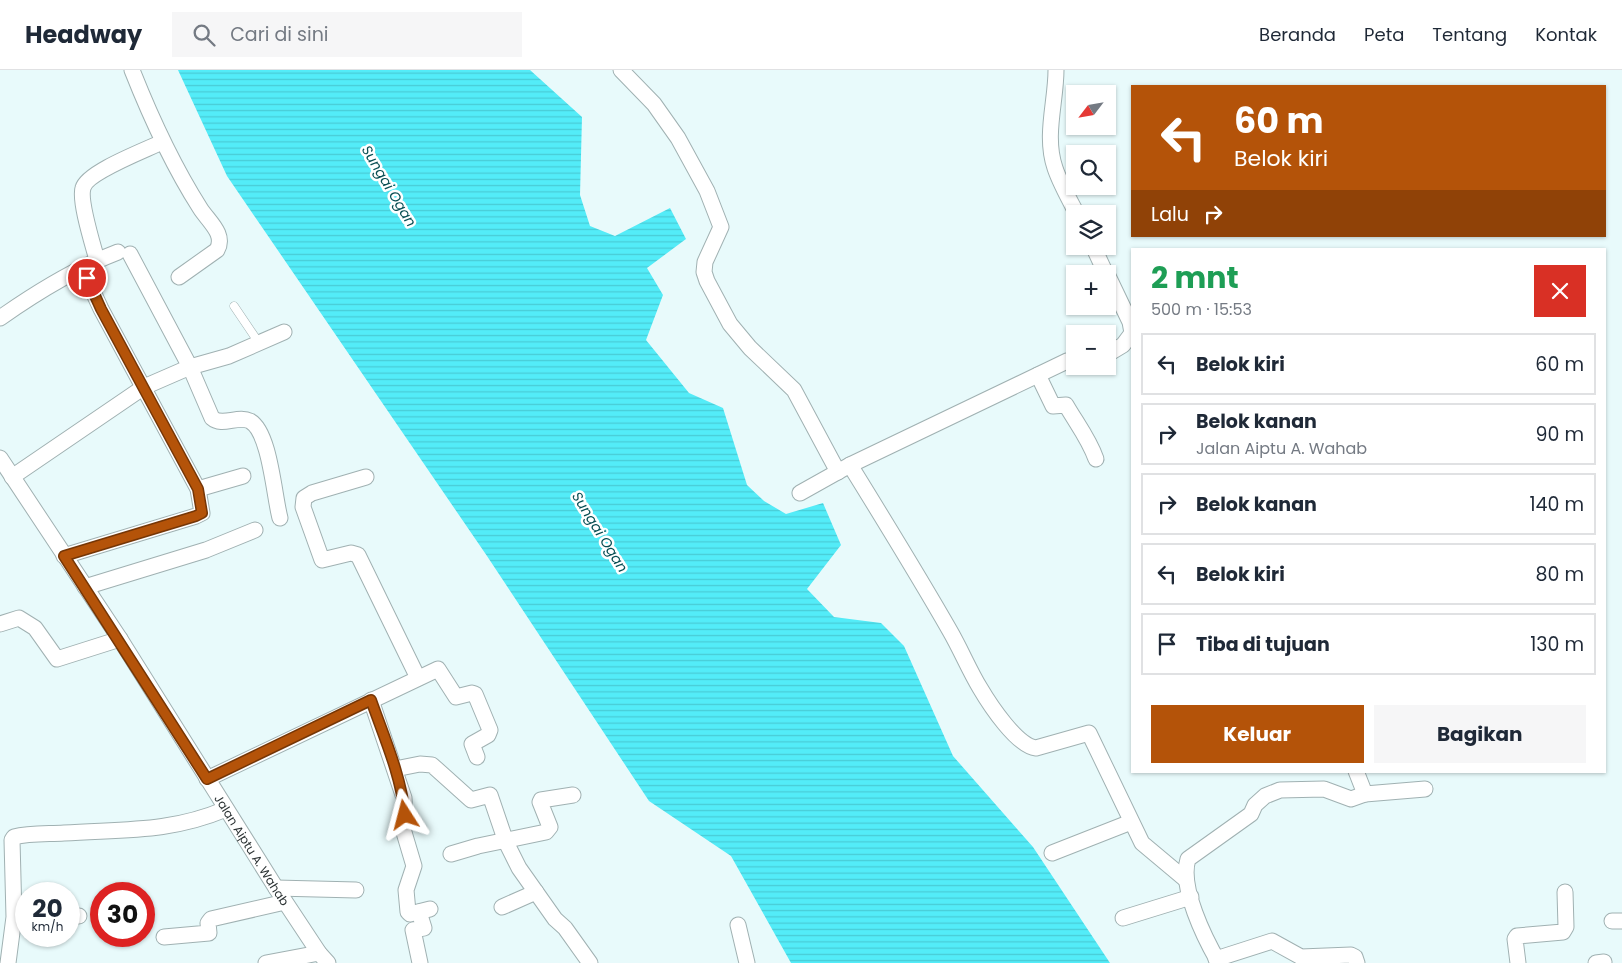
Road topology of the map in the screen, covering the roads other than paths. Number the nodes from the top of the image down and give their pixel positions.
1 (132, 70) edge
2 (621, 70) edge
3 (1056, 70) edge
4 (162, 142) junction
5 (1073, 205) edge
6 (97, 260) junction
7 (82, 268) junction
8 (179, 277) dead end
9 (1116, 293) edge
10 (234, 306) dead end
11 (0, 318) edge
12 (1131, 328) edge
13 (284, 332) dead end
14 (1131, 334) edge
15 (259, 343) junction
16 (1116, 349) edge
17 (1066, 364) edge
18 (190, 367) junction
19 (1038, 375) junction
20 (144, 387) junction
21 (0, 458) edge
22 (1096, 459) dead end
23 (844, 468) junction
24 (242, 476) dead end
25 (12, 477) junction
26 (366, 477) dead end
27 (198, 489) junction
28 (800, 494) dead end
29 (280, 518) dead end
30 (255, 530) dead end
31 (64, 556) junction
32 (85, 587) junction
33 (0, 624) edge
34 (120, 640) junction
35 (418, 678) junction
36 (371, 700) junction
37 (476, 757) dead end
38 (395, 769) junction
39 (1357, 773) edge
40 (207, 779) junction
41 (1425, 788) dead end
42 (1365, 794) junction
43 (573, 795) dead end
44 (226, 809) junction
45 (1132, 822) junction
46 (506, 842) junction
47 (1052, 853) dead end
48 (452, 854) dead end
49 (1186, 879) junction
50 (16, 882) edge
51 (276, 888) junction
52 (356, 890) dead end
53 (536, 892) junction
54 (1565, 892) dead end
55 (1191, 897) junction
56 (285, 902) junction
57 (502, 907) dead end
58 (1123, 918) dead end
59 (738, 925) dead end
60 (15, 936) edge
61 (164, 937) dead end
62 (323, 958) edge
63 (1218, 961) edge
64 (1604, 962) edge
65 (8, 963) edge
66 (266, 963) edge
67 (420, 963) edge
68 (590, 963) edge
69 (747, 963) edge
70 (1357, 963) edge
71 (1518, 963) edge
72 (1596, 963) edge

1 - 4 street
2 - 23 street
3 - 5 street
4 - 6 street
4 - 8 street
6 - 7 street
6 - 18 street
7 - 11 street
7 - 20 street
9 - 12 street
10 - 15 lane
13 - 15 street
14 - 16 street
15 - 18 street
17 - 19 street
18 - 20 street
18 - 29 street
19 - 22 street
19 - 23 street
20 - 25 street
20 - 27 street
21 - 25 street, Jalan Aiptu A. Wahab
23 - 28 street
23 - 45 street
24 - 27 street
25 - 31 street, Jalan Aiptu A. Wahab
26 - 35 street
27 - 31 street
30 - 32 street
31 - 32 street, Jalan Aiptu A. Wahab
32 - 34 street, Jalan Aiptu A. Wahab
33 - 34 street
34 - 40 street, Jalan Aiptu A. Wahab
35 - 36 street
35 - 37 street
36 - 38 street
36 - 40 street
38 - 46 street
38 - 67 street
39 - 42 street
40 - 44 street, Jalan Aiptu A. Wahab
41 - 42 street
42 - 49 street
43 - 46 street
44 - 50 street
44 - 51 street, Jalan Aiptu A. Wahab
45 - 47 street
45 - 49 street
46 - 48 street
46 - 53 street
49 - 55 street
51 - 52 street
51 - 56 street, Jalan Aiptu A. Wahab
53 - 57 street
53 - 68 street
54 - 71 street
55 - 58 street
55 - 63 street
56 - 61 street
56 - 62 street, Jalan Aiptu A. Wahab
59 - 69 street
60 - 65 street
62 - 66 street
63 - 70 street
64 - 72 street

